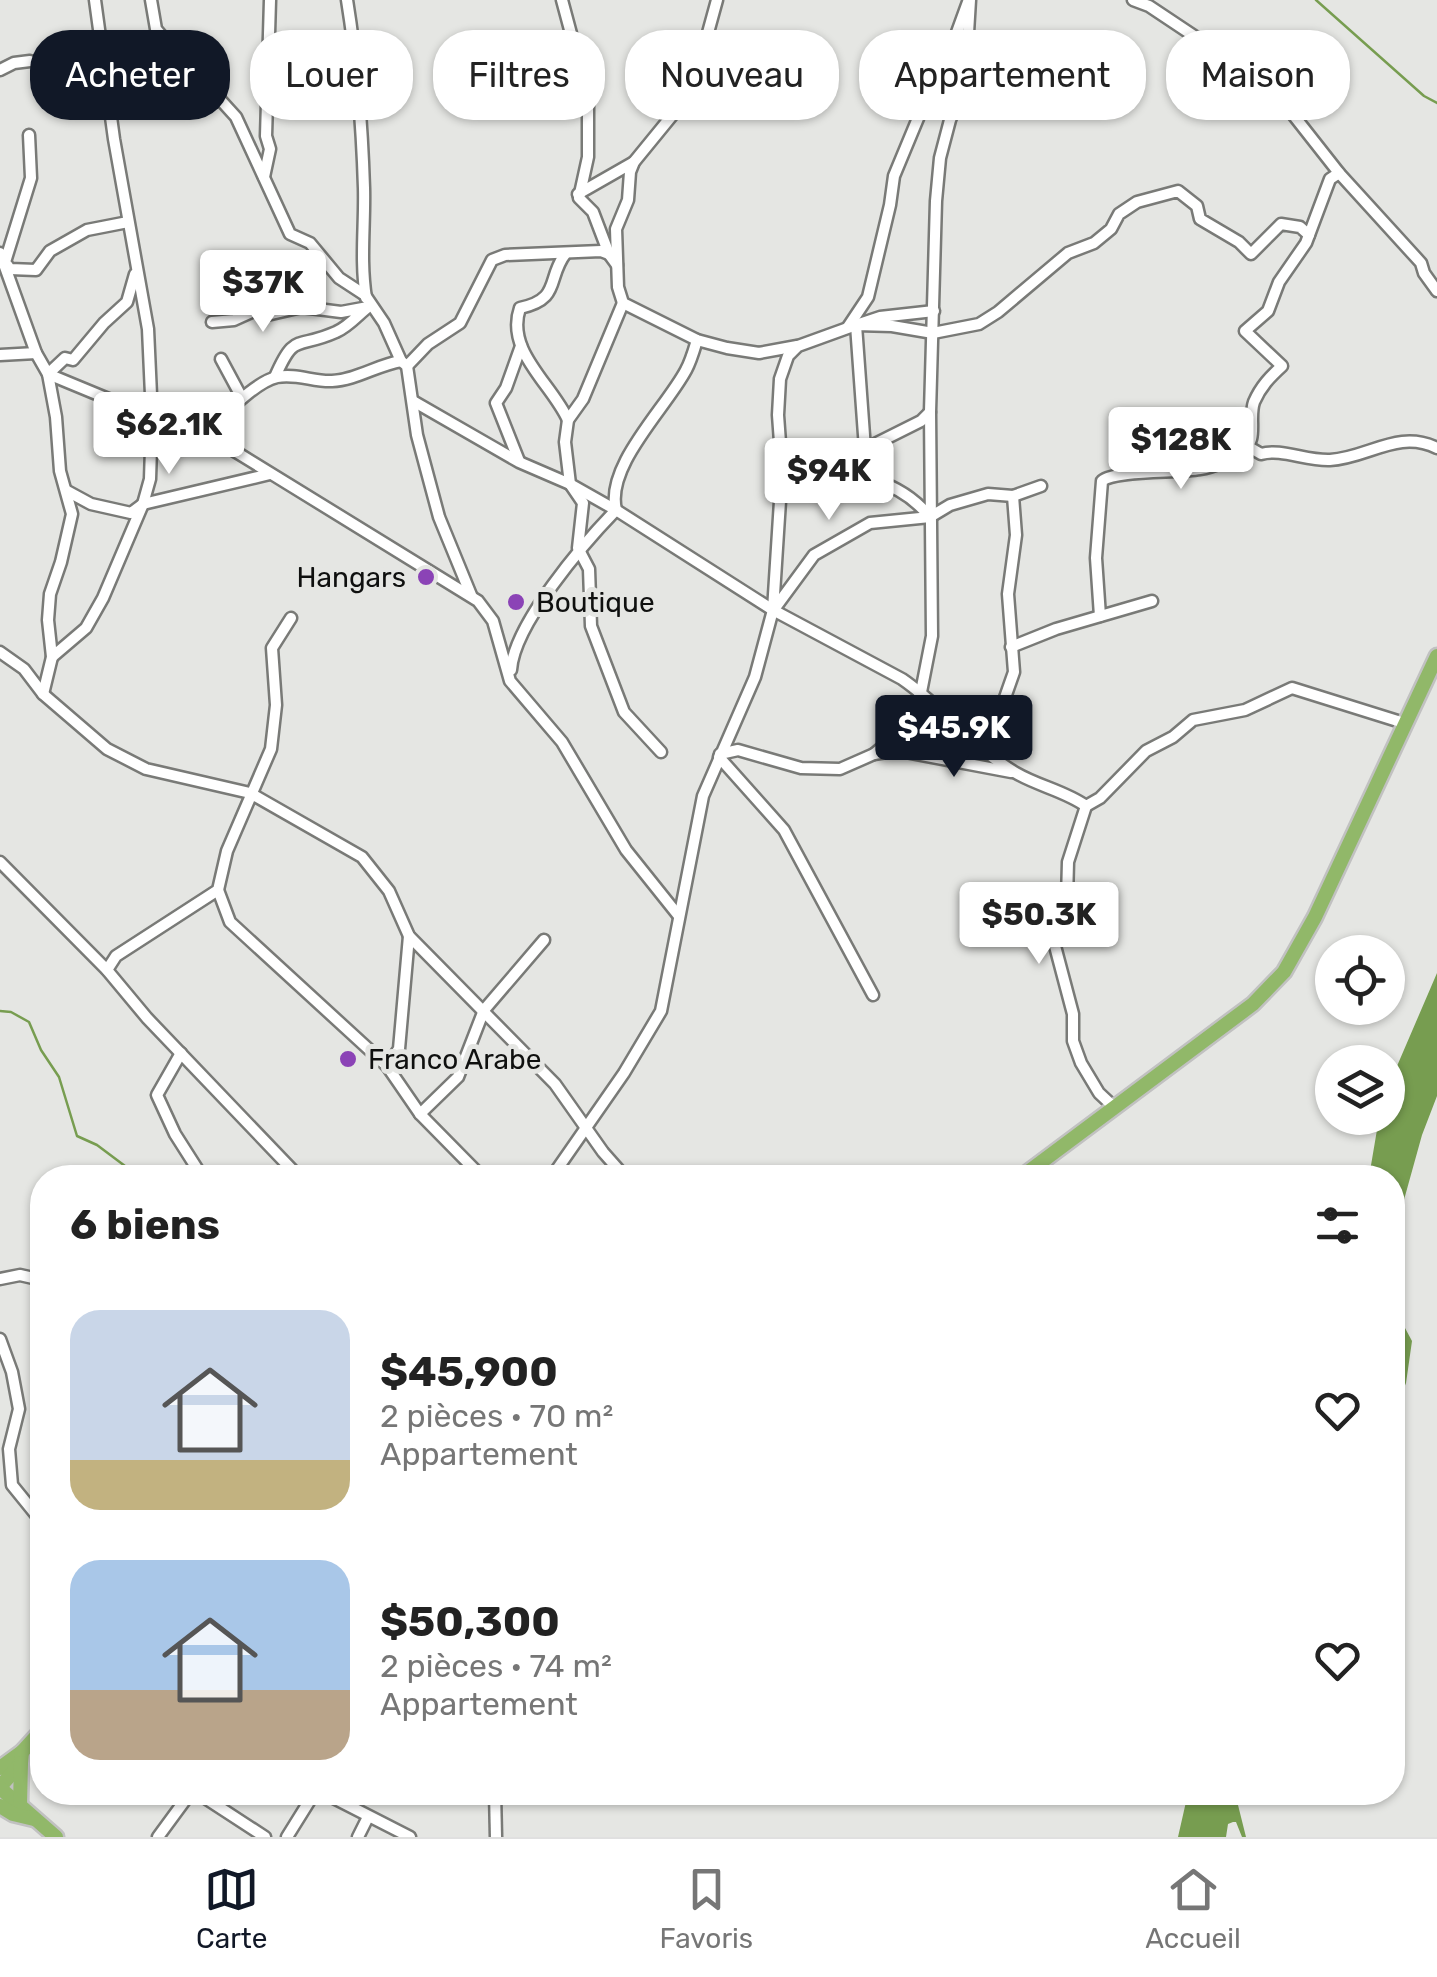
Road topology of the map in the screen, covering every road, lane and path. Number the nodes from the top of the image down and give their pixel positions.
1 (96, 0) edge
2 (151, 0) edge
3 (270, 0) edge
4 (347, 0) edge
5 (562, 0) edge
6 (717, 0) edge
7 (970, 0) edge
8 (1134, 0) edge
9 (30, 62) dead end
10 (0, 70) edge
11 (29, 135) dead end
12 (634, 162) junction
13 (1339, 174) junction
14 (264, 176) junction
15 (578, 194) junction
16 (128, 222) junction
17 (1308, 235) junction
18 (566, 253) junction
19 (609, 254) junction
20 (2, 257) edge
21 (134, 260) junction
22 (617, 265) junction
23 (1437, 291) edge
24 (367, 301) junction
25 (622, 304) junction
26 (934, 312) junction
27 (212, 322) dead end
28 (856, 326) junction
29 (844, 332) junction
30 (933, 333) junction
31 (697, 340) junction
32 (521, 346) junction
33 (798, 346) junction
34 (36, 353) junction
35 (0, 354) edge
36 (221, 360) dead end
37 (404, 364) junction
38 (48, 374) junction
39 (274, 377) junction
40 (242, 398) junction
41 (413, 401) junction
42 (930, 412) junction
43 (152, 418) junction
44 (568, 420) junction
45 (202, 435) junction
46 (1248, 447) junction
47 (1437, 448) edge
48 (865, 450) junction
49 (519, 462) junction
50 (782, 470) junction
51 (270, 474) junction
52 (850, 478) junction
53 (570, 484) junction
54 (1041, 486) dead end
55 (67, 491) junction
56 (1013, 496) junction
57 (143, 504) junction
58 (616, 510) junction
59 (930, 518) junction
60 (578, 548) junction
61 (472, 596) junction
62 (1152, 601) dead end
63 (774, 610) junction
64 (1100, 616) junction
65 (290, 618) dead end
66 (1010, 647) junction
67 (0, 652) edge
68 (1437, 656) edge
69 (52, 657) junction
70 (510, 681) junction
71 (921, 692) junction
72 (43, 694) junction
73 (950, 720) junction
74 (1404, 723) junction
75 (899, 750) junction
76 (661, 752) dead end
77 (874, 754) junction
78 (720, 756) junction
79 (1016, 774) junction
80 (250, 793) junction
81 (1086, 806) junction
82 (0, 862) edge
83 (218, 890) junction
84 (678, 914) junction
85 (409, 936) junction
86 (544, 940) dead end
87 (107, 970) junction
88 (872, 995) dead end
89 (484, 1010) junction
90 (180, 1053) junction
91 (388, 1066) junction
92 (1115, 1108) junction
93 (420, 1114) junction
94 (586, 1127) junction
95 (195, 1165) edge
96 (288, 1165) edge
97 (470, 1165) edge
98 (560, 1165) edge
99 (614, 1165) edge
100 (1038, 1165) edge
101 (30, 1277) edge
102 (0, 1279) edge
103 (0, 1339) edge
104 (30, 1507) edge
105 (30, 1746) edge
106 (21, 1758) junction
107 (0, 1768) edge
108 (0, 1788) edge
109 (181, 1805) edge
110 (208, 1805) edge
111 (313, 1805) edge
112 (345, 1805) edge
113 (495, 1805) edge
114 (8, 1809) edge
115 (368, 1817) junction
116 (56, 1837) edge
117 (158, 1837) edge
118 (265, 1837) edge
119 (288, 1837) edge
120 (358, 1837) edge
121 (410, 1837) edge
122 (496, 1837) edge

1 - 16 street
2 - 14 street
3 - 14 street
4 - 24 street
5 - 15 street
6 - 12 street
7 - 26 street
7 - 29 street
8 - 13 street
9 - 10 street
11 - 20 street
12 - 15 street
12 - 22 street
13 - 17 street
13 - 23 street
14 - 24 street
15 - 19 street
16 - 20 street
16 - 21 street
17 - 30 street
17 - 46 street
18 - 19 street
18 - 32 street
18 - 37 street
19 - 22 street
20 - 34 street
21 - 38 street
21 - 43 street
22 - 25 street
24 - 27 street
24 - 37 street
24 - 39 street
25 - 31 street
25 - 44 street
26 - 28 street
26 - 30 street
28 - 29 street
28 - 30 street
28 - 48 street
29 - 33 street
30 - 42 street
31 - 33 street
31 - 58 street
32 - 44 street
32 - 49 street
33 - 50 street
34 - 35 street
34 - 38 street
36 - 40 street
37 - 39 street
37 - 41 street
38 - 43 street
38 - 55 street
39 - 40 street
40 - 45 street
41 - 49 street
41 - 61 street
42 - 48 street
42 - 59 street
43 - 45 street
43 - 57 street
44 - 53 street
45 - 51 street
46 - 47 street
46 - 64 street
48 - 52 street
49 - 53 street
50 - 52 street
50 - 63 street
51 - 57 street
51 - 61 street
52 - 59 street
53 - 58 street
53 - 60 street
54 - 56 street
55 - 57 street
55 - 69 street
56 - 59 street
56 - 66 street
57 - 69 street
58 - 60 street
58 - 63 street
59 - 63 street
59 - 71 street
60 - 70 street
60 - 76 street
61 - 70 street
62 - 64 street
63 - 71 street
63 - 78 street
64 - 66 street
65 - 80 street
66 - 73 street
67 - 72 street
68 - 74 highway
69 - 72 street
70 - 84 street
71 - 73 street
71 - 77 street
72 - 80 street
73 - 75 street
73 - 79 street
74 - 81 street
74 - 92 highway
75 - 77 street
75 - 79 street
77 - 78 street
78 - 84 street
78 - 88 street
79 - 81 street
80 - 83 street
80 - 85 street
81 - 92 street
82 - 87 street
83 - 87 street
83 - 91 street
84 - 94 street
85 - 89 street
85 - 91 street
86 - 89 street
87 - 90 street
89 - 93 street
89 - 94 street
90 - 95 street
90 - 96 street
91 - 93 street
92 - 100 highway
93 - 97 street
94 - 98 street
94 - 99 street
101 - 102 street
103 - 104 street
105 - 106 highway
106 - 107 highway
106 - 108 highway
106 - 114 highway
108 - 114 highway
109 - 117 street
110 - 118 street
111 - 119 street
112 - 115 street
113 - 122 street
114 - 116 highway
115 - 120 street
115 - 121 street

